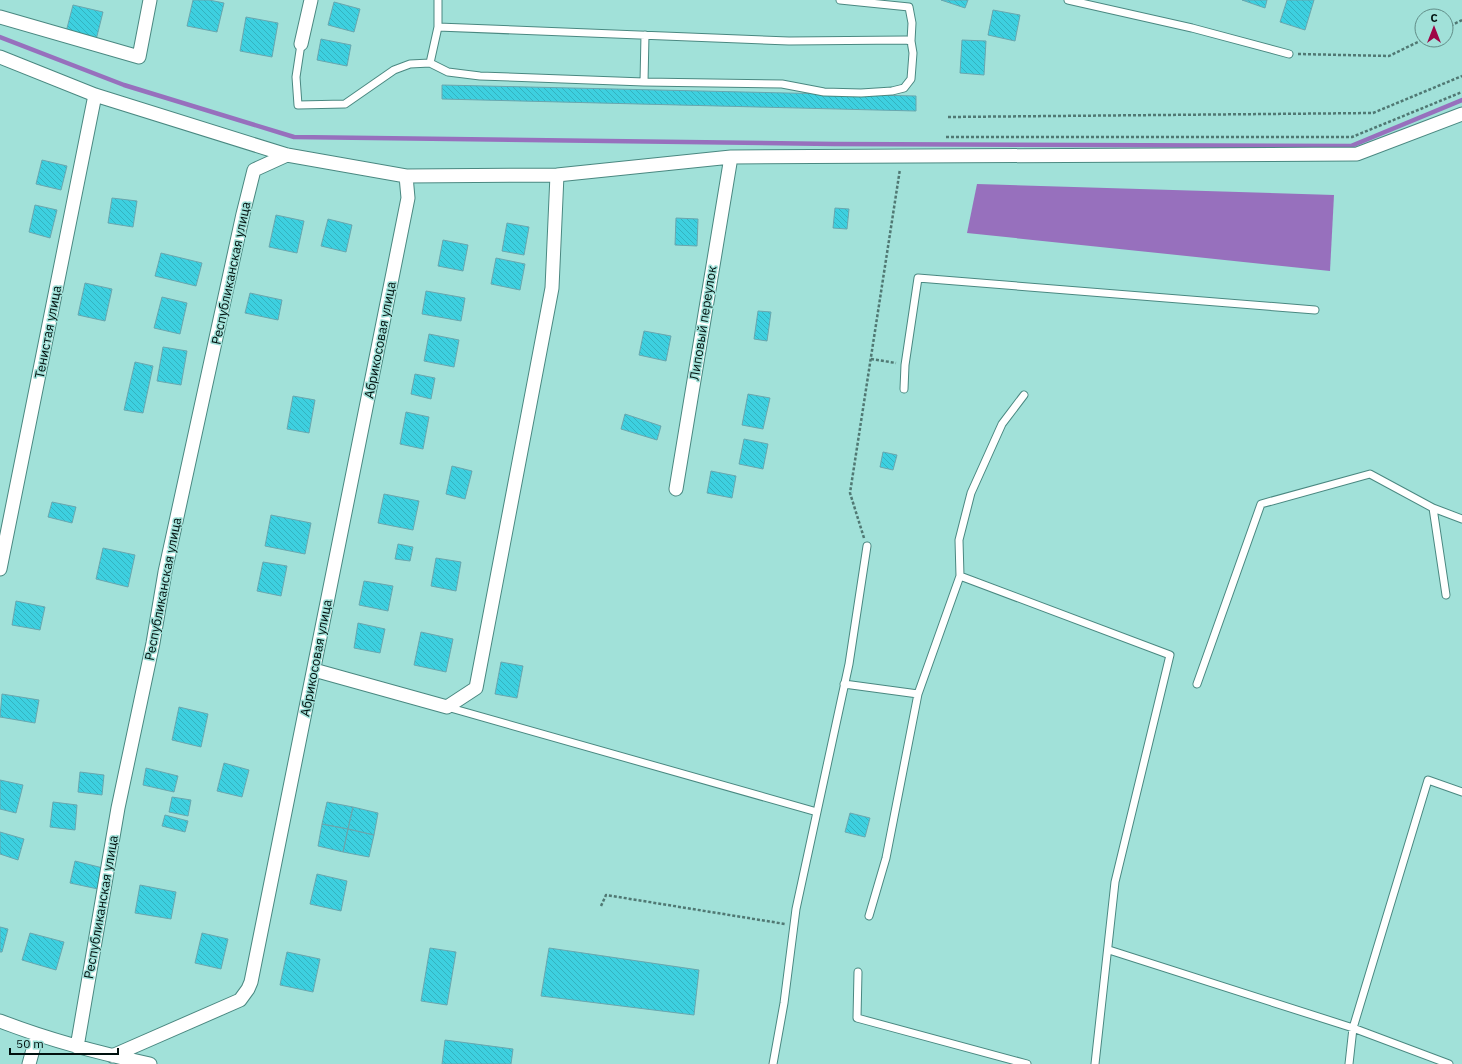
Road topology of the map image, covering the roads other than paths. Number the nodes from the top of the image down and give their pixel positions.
1 (150, 0) edge
2 (311, 0) edge
3 (438, 0) edge
4 (840, 0) edge
5 (1068, 0) edge
6 (0, 16) edge
7 (438, 27) junction
8 (645, 35) junction
9 (911, 41) junction
10 (301, 44) joint
11 (1289, 54) road end
12 (0, 57) edge
13 (430, 63) junction
14 (644, 82) junction
15 (95, 95) junction
16 (1462, 114) edge
17 (287, 155) junction
18 (731, 158) junction
19 (557, 175) junction
20 (406, 176) junction
21 (1315, 310) dead end
22 (904, 389) dead end
23 (1024, 395) dead end
24 (676, 489) dead end
25 (1433, 508) junction
26 (1462, 519) edge
27 (867, 546) road end
28 (0, 569) edge
29 (960, 576) junction
30 (1446, 595) dead end
31 (314, 670) junction
32 (844, 684) junction
33 (1197, 684) dead end
34 (918, 694) junction
35 (446, 706) junction
36 (1462, 792) edge
37 (817, 812) junction
38 (869, 916) dead end
39 (1109, 950) junction
40 (858, 972) dead end
41 (0, 1021) edge
42 (1353, 1028) junction
43 (37, 1035) junction
44 (77, 1047) junction
45 (112, 1056) junction
46 (29, 1064) edge
47 (150, 1064) edge
48 (773, 1064) edge
49 (1027, 1064) edge
50 (1095, 1064) edge
51 (1350, 1064) edge
52 (1450, 1064) edge

1 - 6 street
2 - 10 street
3 - 7 lane
4 - 9 lane
5 - 11 lane
7 - 8 lane
7 - 13 lane
8 - 9 lane
8 - 14 lane
9 - 14 lane
10 - 13 lane
12 - 15 street
13 - 14 lane
15 - 17 street
15 - 28 street, Тенистая улица
16 - 18 street
17 - 20 street
17 - 44 street, Республиканская улица
18 - 19 street
18 - 24 street, Липовый переулок
19 - 20 street
19 - 35 street
20 - 31 street, Абрикосовая улица
21 - 22 lane
23 - 29 lane
25 - 26 lane
25 - 30 lane
25 - 33 lane
27 - 32 lane
29 - 34 lane
29 - 39 lane
31 - 35 street
31 - 45 street, Абрикосовая улица
32 - 34 lane
32 - 37 lane
34 - 38 lane
35 - 37 lane
36 - 42 lane
37 - 48 lane
39 - 42 lane
39 - 50 lane
40 - 49 lane
41 - 43 street
42 - 51 lane
42 - 52 lane
43 - 44 street
43 - 46 street
44 - 45 street
45 - 47 street

